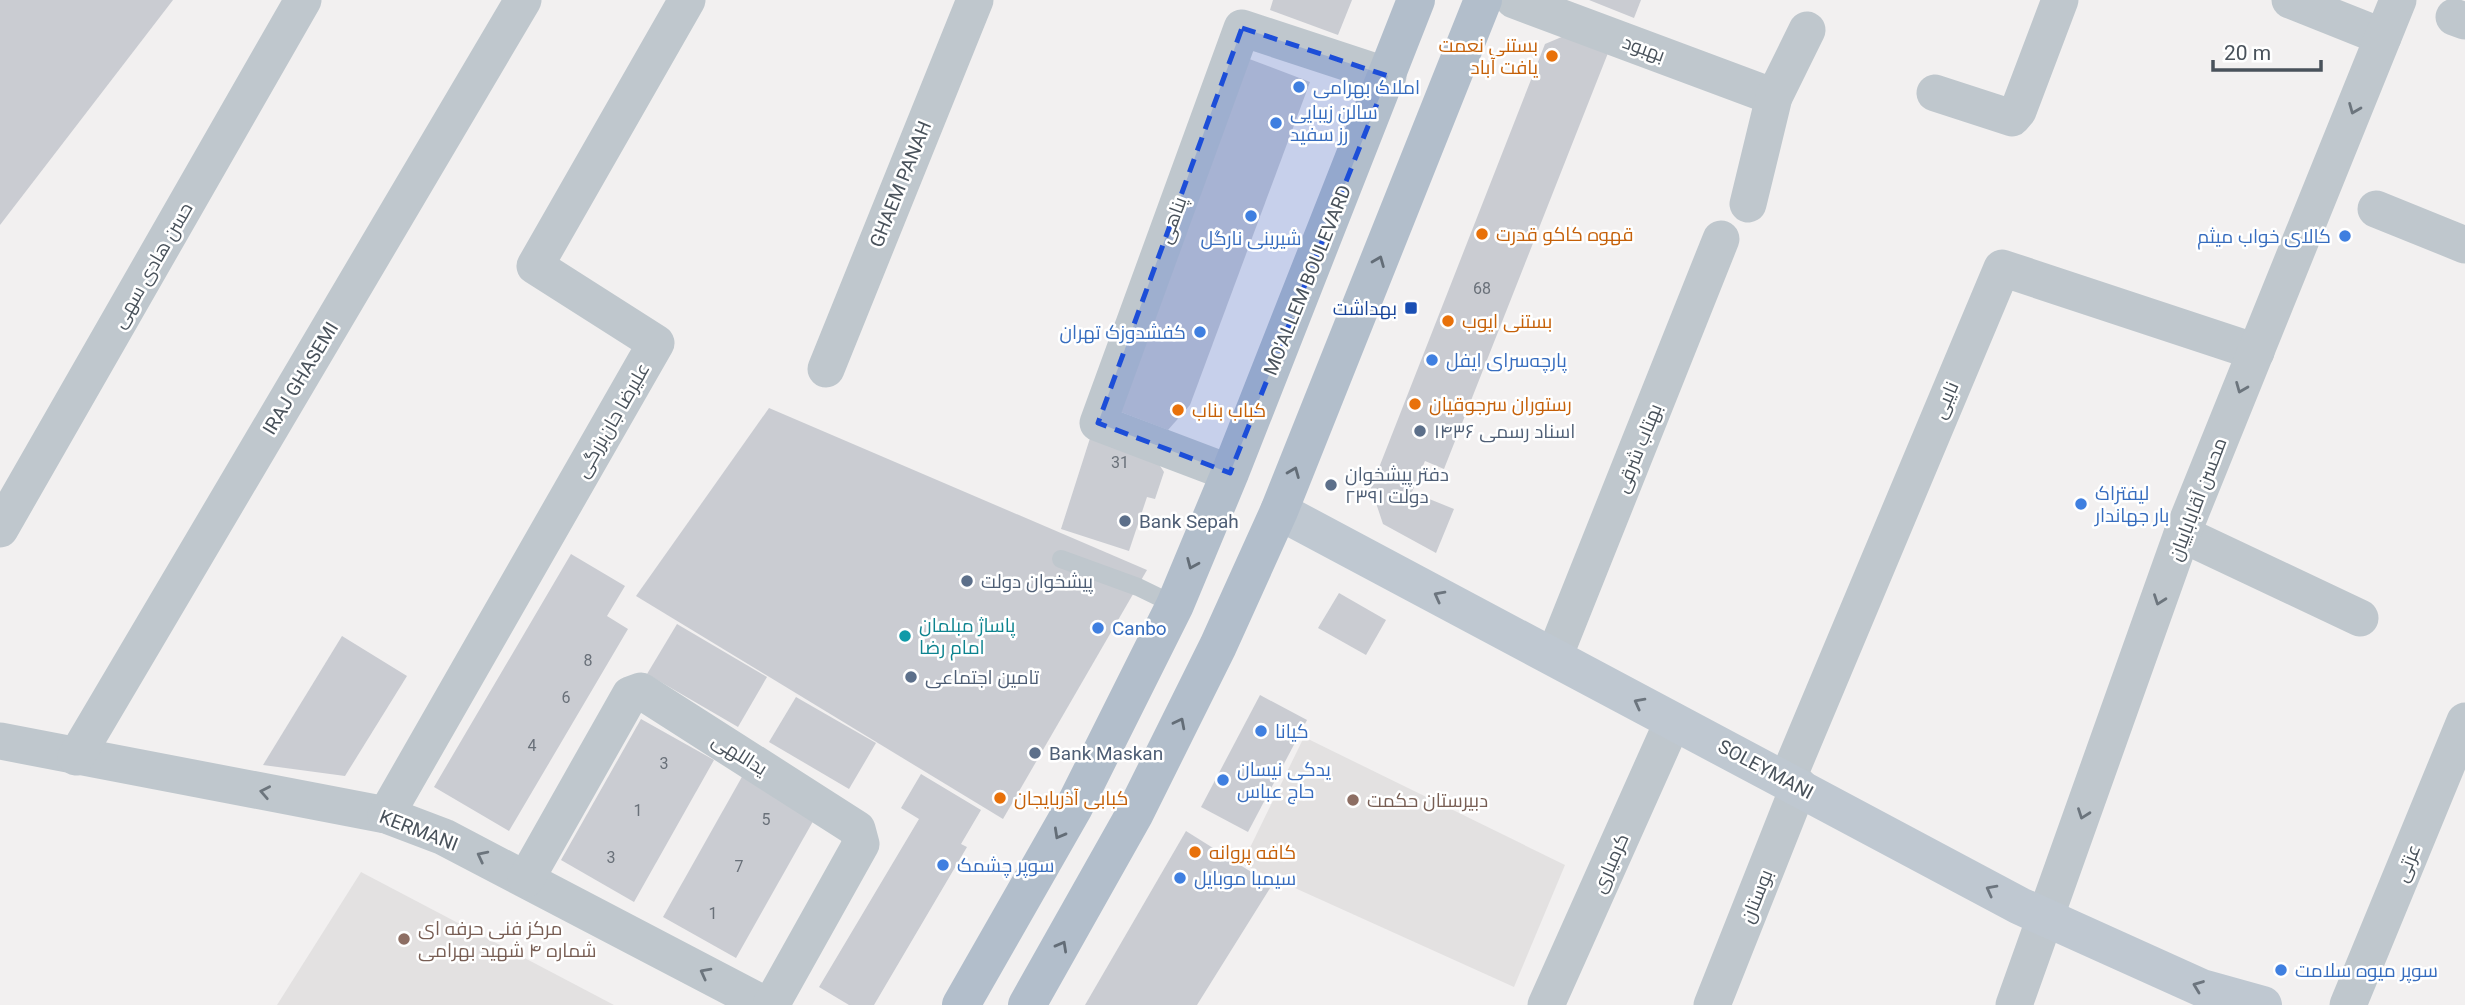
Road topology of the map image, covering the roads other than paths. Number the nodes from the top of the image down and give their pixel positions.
1 (303, 0) edge
2 (523, 0) edge
3 (687, 0) edge
4 (975, 0) edge
5 (1416, 0) edge
6 (1483, 0) edge
7 (1514, 0) edge
8 (2060, 0) edge
9 (2290, 0) edge
10 (2398, 0) edge
11 (1807, 30) dead end
12 (2382, 37) junction
13 (1388, 76) junction
14 (1935, 93) dead end
15 (1774, 97) junction
16 (1748, 204) dead end
17 (2376, 209) dead end
18 (1721, 239) dead end
19 (2465, 245) edge
20 (2256, 352) junction
21 (826, 369) dead end
22 (1230, 473) junction
23 (1279, 510) junction
24 (0, 529) edge
25 (2182, 534) junction
26 (1061, 559) dead end
27 (1175, 605) junction
28 (2360, 618) dead end
29 (1554, 657) junction
30 (1673, 721) junction
31 (2465, 721) edge
32 (0, 741) edge
33 (76, 757) junction
34 (1793, 783) junction
35 (386, 815) junction
36 (526, 879) junction
37 (2046, 918) junction
38 (765, 1005) edge
39 (771, 1005) edge
40 (961, 1005) edge
41 (1027, 1005) edge
42 (1546, 1005) edge
43 (1712, 1005) edge
44 (2014, 1005) edge
45 (2263, 1005) edge
46 (2348, 1005) edge

1 - 24 street, حسن هادی سهی
2 - 33 street, IRAJ GHASEMI
3 - 35 street, علیرضا جان‌بزرگی
4 - 21 street, GHAEM PANAH
5 - 13 main road, MO'ALLEM BOULEVARD
23 -> 6 main road
7 - 15 street, بهبود
8 - 14 street
9 - 12 street
10 - 12 street, محسن آقاباباییان
11 - 15 street
12 -> 20 street, محسن آقاباباییان
13 - 22 main road, MO'ALLEM BOULEVARD
13 - 22 street, پناهی
15 - 16 street
17 - 19 street
18 - 29 street, بهتاب شرقی
20 -> 25 street, محسن آقاباباییان
20 - 34 street, نایبی
22 -> 27 main road, MO'ALLEM BOULEVARD
29 -> 23 main road, SOLEYMANI
41 -> 23 main road
25 - 28 street
25 -> 37 street, محسن آقاباباییان
26 - 27 lane
27 -> 40 main road, MO'ALLEM BOULEVARD
30 -> 29 main road, SOLEYMANI
30 - 34 main road, SOLEYMANI
30 - 42 street, کرمیاری
31 - 46 street, عزتی
32 - 33 street, KERMANI
35 -> 33 street, KERMANI
37 -> 34 main road, SOLEYMANI
34 - 43 street, بوستان
36 -> 35 street, KERMANI
38 -> 36 street, KERMANI
36 - 39 street, یداللهی
37 - 44 street, محسن آقاباباییان
45 -> 37 main road, SOLEYMANI

